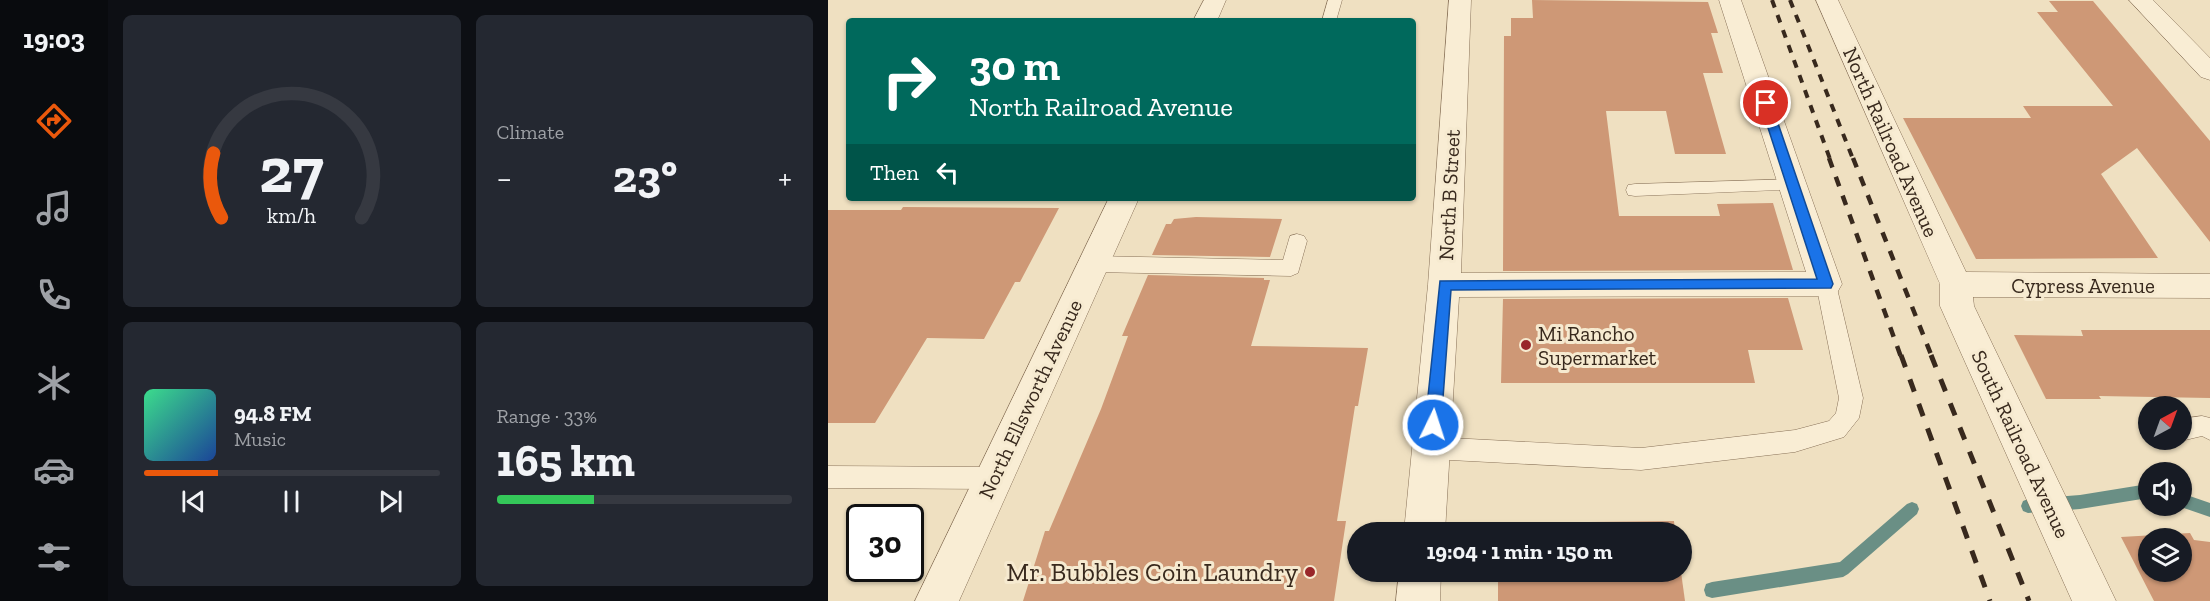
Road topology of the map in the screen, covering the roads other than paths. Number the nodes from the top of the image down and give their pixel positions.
1 (1215, 0) edge
2 (1335, 0) edge
3 (1460, 0) edge
4 (1730, 0) edge
5 (1827, 0) edge
6 (2140, 0) edge
7 (1206, 18) edge
8 (1330, 18) edge
9 (2210, 72) edge
10 (1794, 185) junction
11 (1635, 190) dead end
12 (1123, 201) edge
13 (1297, 242) dead end
14 (1093, 264) junction
15 (1826, 284) junction
16 (1444, 285) junction
17 (1956, 285) junction
18 (2210, 286) edge
19 (2192, 428) edge
20 (2210, 429) edge
21 (1431, 448) junction
22 (828, 477) edge
23 (994, 478) junction
24 (1425, 522) edge
25 (1419, 582) edge
26 (937, 601) edge
27 (1418, 601) edge
28 (2094, 601) edge

1 - 7 street
2 - 8 lane
3 - 16 street, North B Street
4 - 10 street
5 - 17 street, North Railroad Avenue
6 - 9 street
10 - 11 lane
10 - 15 street
12 - 14 street, North Ellsworth Avenue
13 - 14 lane
14 - 23 street, North Ellsworth Avenue
15 - 16 street
15 - 21 lane
16 - 21 street, North B Street
17 - 18 street, Cypress Avenue
17 - 28 street, South Railroad Avenue
19 - 20 lane
21 - 24 street, North B Street
22 - 23 lane
23 - 26 street, North Ellsworth Avenue
25 - 27 street

